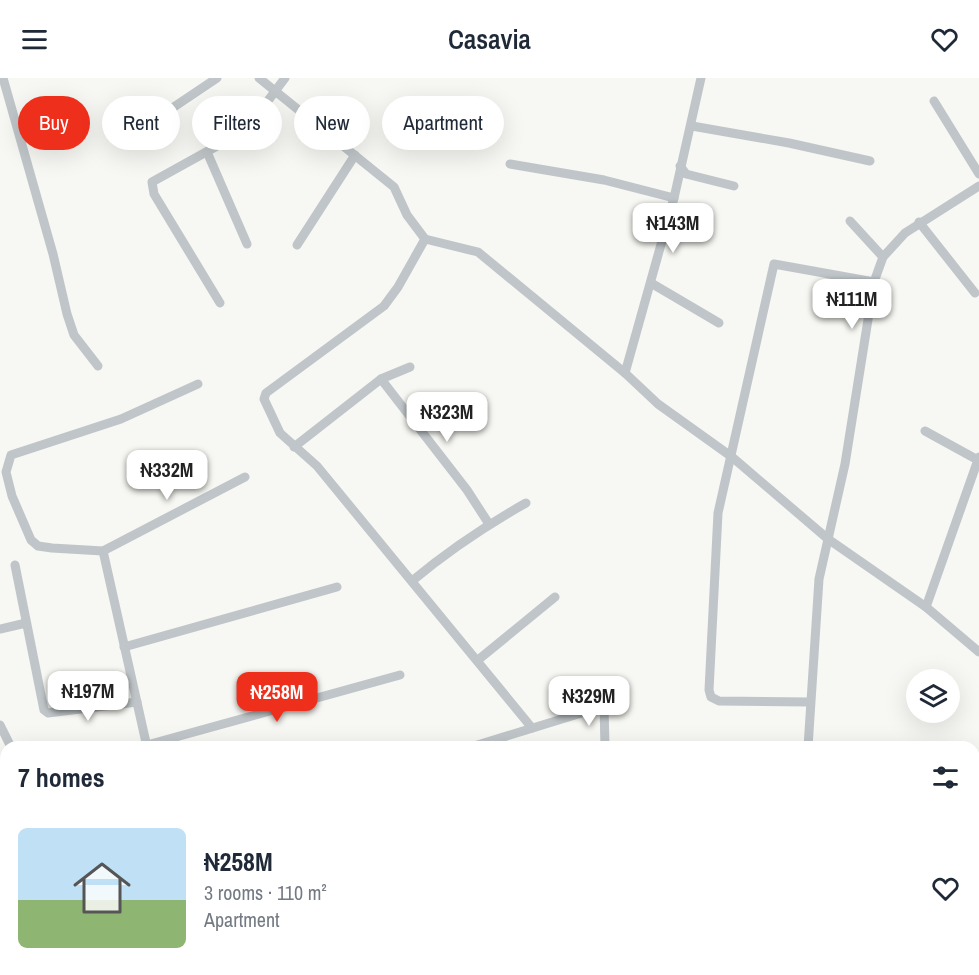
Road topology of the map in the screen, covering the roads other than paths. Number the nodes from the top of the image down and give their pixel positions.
1 (3, 78) edge
2 (217, 78) edge
3 (259, 78) edge
4 (285, 78) edge
5 (701, 78) edge
6 (276, 91) junction
7 (934, 101) dead end
8 (180, 103) edge
9 (692, 126) junction
10 (207, 152) junction
11 (355, 155) junction
12 (870, 162) dead end
13 (510, 164) dead end
14 (680, 165) junction
15 (979, 174) edge
16 (734, 186) dead end
17 (979, 186) edge
18 (674, 198) junction
19 (850, 221) dead end
20 (919, 222) junction
21 (425, 239) junction
22 (247, 244) dead end
23 (297, 244) dead end
24 (883, 257) junction
25 (874, 282) junction
26 (651, 283) junction
27 (975, 293) dead end
28 (220, 303) dead end
29 (719, 323) dead end
30 (98, 366) dead end
31 (410, 366) dead end
32 (625, 373) junction
33 (381, 379) junction
34 (198, 384) dead end
35 (925, 430) dead end
36 (294, 447) junction
37 (732, 457) junction
38 (978, 458) edge
39 (245, 477) dead end
40 (526, 503) dead end
41 (489, 524) junction
42 (828, 539) junction
43 (103, 551) junction
44 (15, 565) dead end
45 (412, 581) junction
46 (337, 587) dead end
47 (555, 597) dead end
48 (926, 607) junction
49 (26, 623) junction
50 (0, 629) edge
51 (124, 647) junction
52 (979, 652) edge
53 (478, 660) junction
54 (400, 675) dead end
55 (137, 702) junction
56 (810, 702) junction
57 (0, 725) edge
58 (532, 728) junction
59 (8, 741) edge
60 (146, 741) edge
61 (165, 741) edge
62 (490, 741) edge
63 (605, 741) edge
64 (808, 741) edge

1 - 30 street
2 - 8 street
3 - 6 street
4 - 6 street
5 - 9 street
6 - 10 street
6 - 11 street
7 - 15 street
9 - 12 street
9 - 14 street
10 - 22 street
10 - 28 street
11 - 21 street
11 - 23 street
13 - 18 street
14 - 16 street
14 - 18 street
17 - 20 street
18 - 26 street
19 - 24 street
20 - 24 street
20 - 27 street
21 - 32 street
21 - 36 street
24 - 25 street
25 - 37 street
25 - 42 street
26 - 29 street
26 - 32 street
31 - 33 street
32 - 37 street
33 - 36 street
33 - 41 street
34 - 43 street
35 - 38 street
36 - 45 street
37 - 42 street
37 - 56 street
38 - 48 street
39 - 43 street
40 - 41 street
41 - 45 street
42 - 48 street
42 - 56 street
43 - 51 street
44 - 49 street
45 - 53 street
46 - 51 street
47 - 53 street
48 - 52 street
49 - 50 street
49 - 55 street
51 - 55 street
53 - 58 street
54 - 61 street
55 - 60 street
56 - 64 street
57 - 59 street
58 - 62 street
58 - 63 street

